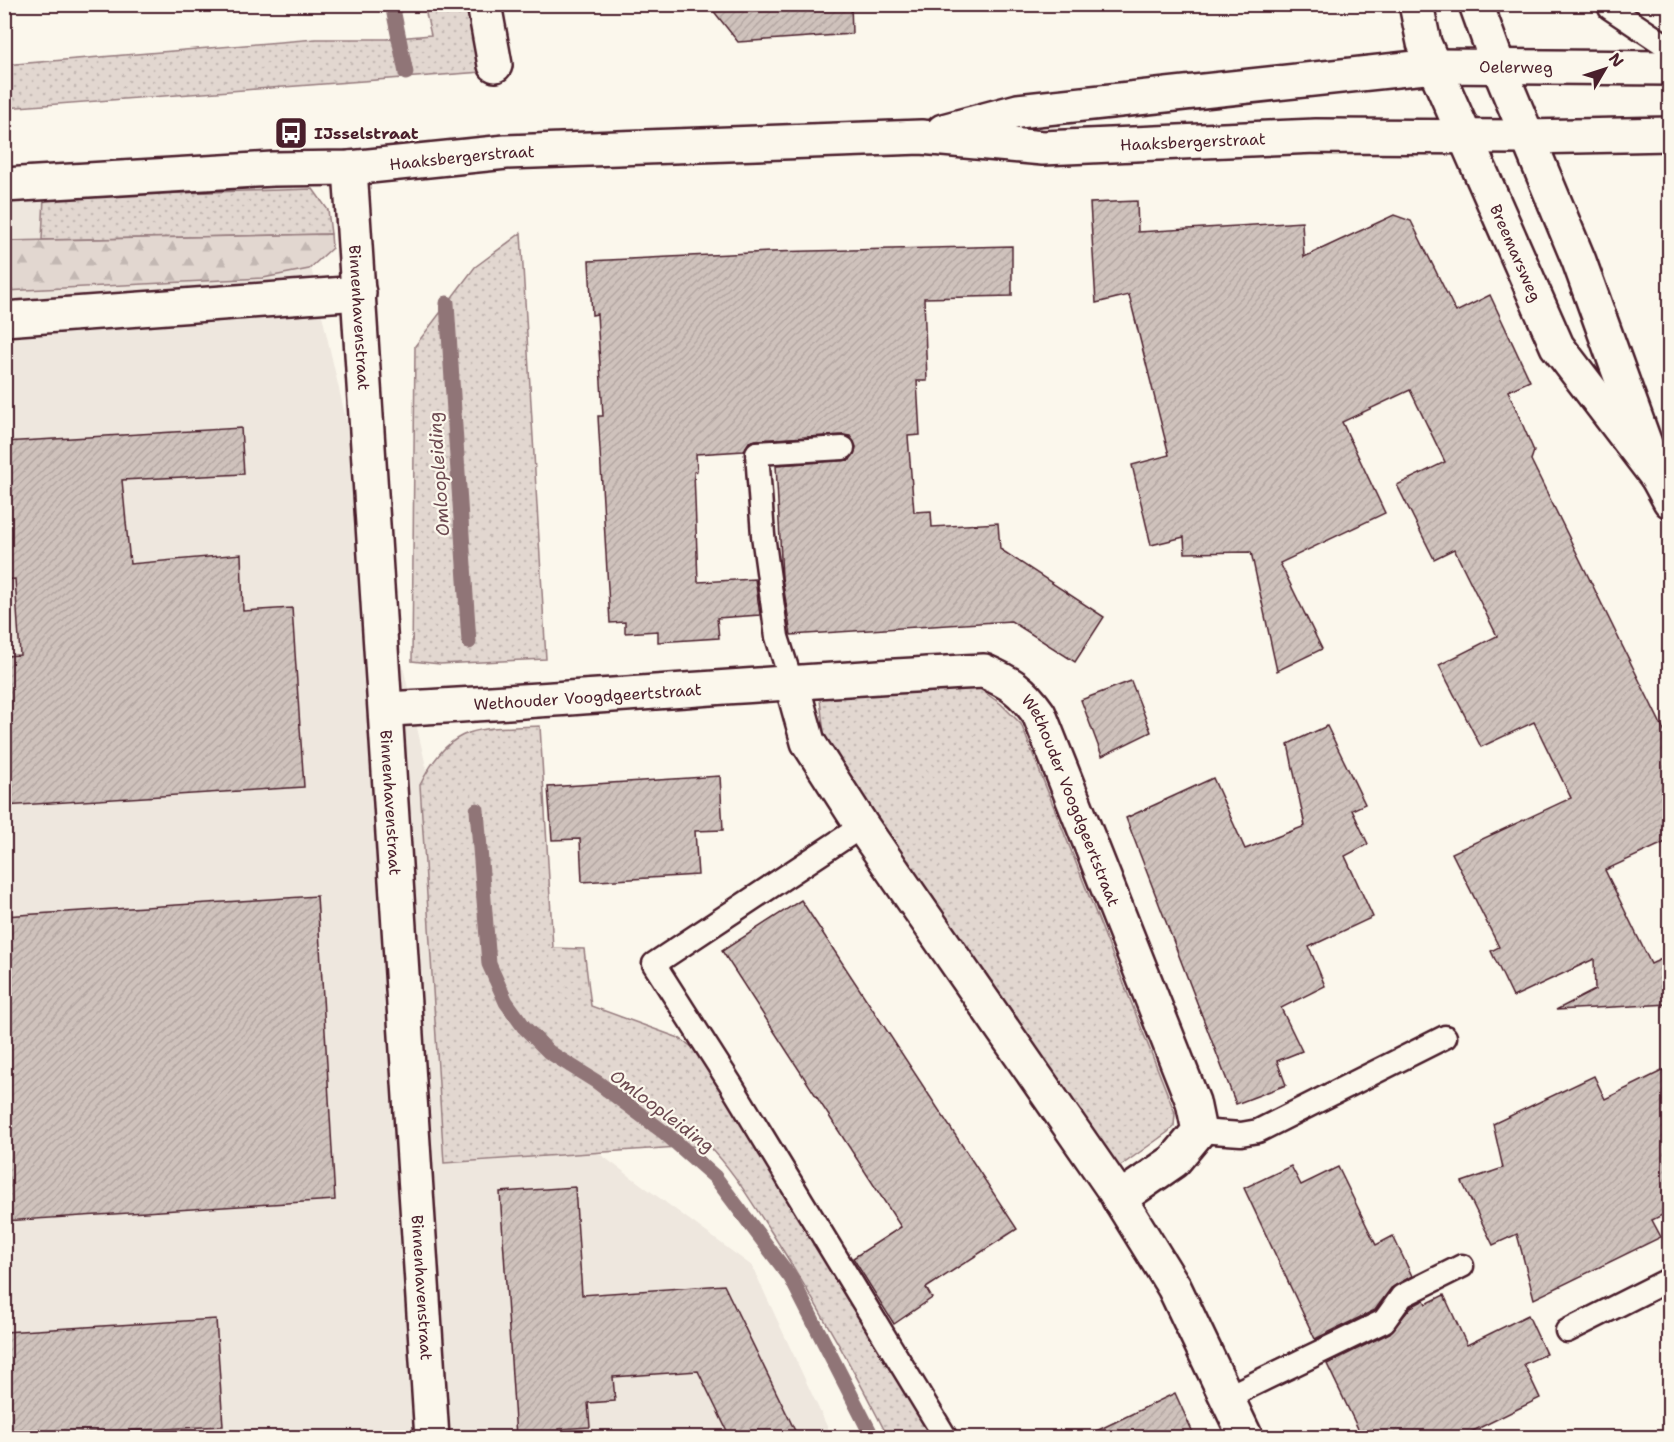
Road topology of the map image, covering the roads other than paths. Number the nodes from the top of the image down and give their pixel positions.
1 (484, 4) edge
2 (1416, 4) edge
3 (1476, 4) edge
4 (1610, 8) dead end
5 (1670, 48) edge
6 (495, 65) dead end
7 (1434, 66) junction
8 (1499, 68) junction
9 (1670, 68) edge
10 (1670, 134) edge
11 (1465, 136) junction
12 (921, 137) junction
13 (1528, 137) junction
14 (350, 168) junction
15 (4, 185) edge
16 (359, 293) junction
17 (4, 319) edge
18 (843, 448) dead end
19 (1663, 489) edge
20 (791, 681) junction
21 (386, 709) junction
22 (862, 826) junction
23 (1445, 1037) dead end
24 (1199, 1131) junction
25 (1119, 1199) junction
26 (1462, 1266) dead end
27 (1670, 1279) edge
28 (1567, 1331) dead end
29 (1227, 1397) junction
30 (432, 1437) edge
31 (946, 1437) edge
32 (1246, 1437) edge

1 - 6 street
2 - 7 street, Breemarsweg
3 - 8 street, Breemarsweg
4 - 5 lane
7 - 8 street, Oelerweg
7 - 11 street, Breemarsweg
7 - 12 street, Haaksbergerstraat
8 - 9 street, Oelerweg
8 - 13 street, Breemarsweg
10 - 13 street
11 - 12 street, Haaksbergerstraat
11 - 13 street
11 - 19 street, Breemarsweg
12 - 14 street, Haaksbergerstraat
13 - 19 street, Breemarsweg
14 - 15 street, Haaksbergerstraat
14 - 16 street, Binnenhavenstraat
16 - 17 street
16 - 21 street, Binnenhavenstraat
18 - 20 lane
20 - 21 street, Wethouder Voogdgeertstraat
20 - 22 street
20 - 24 street, Wethouder Voogdgeertstraat
21 - 30 street, Binnenhavenstraat
22 - 25 street
22 - 31 lane
23 - 24 lane
24 - 25 street
25 - 29 street
26 - 29 lane
27 - 28 lane
29 - 32 street

